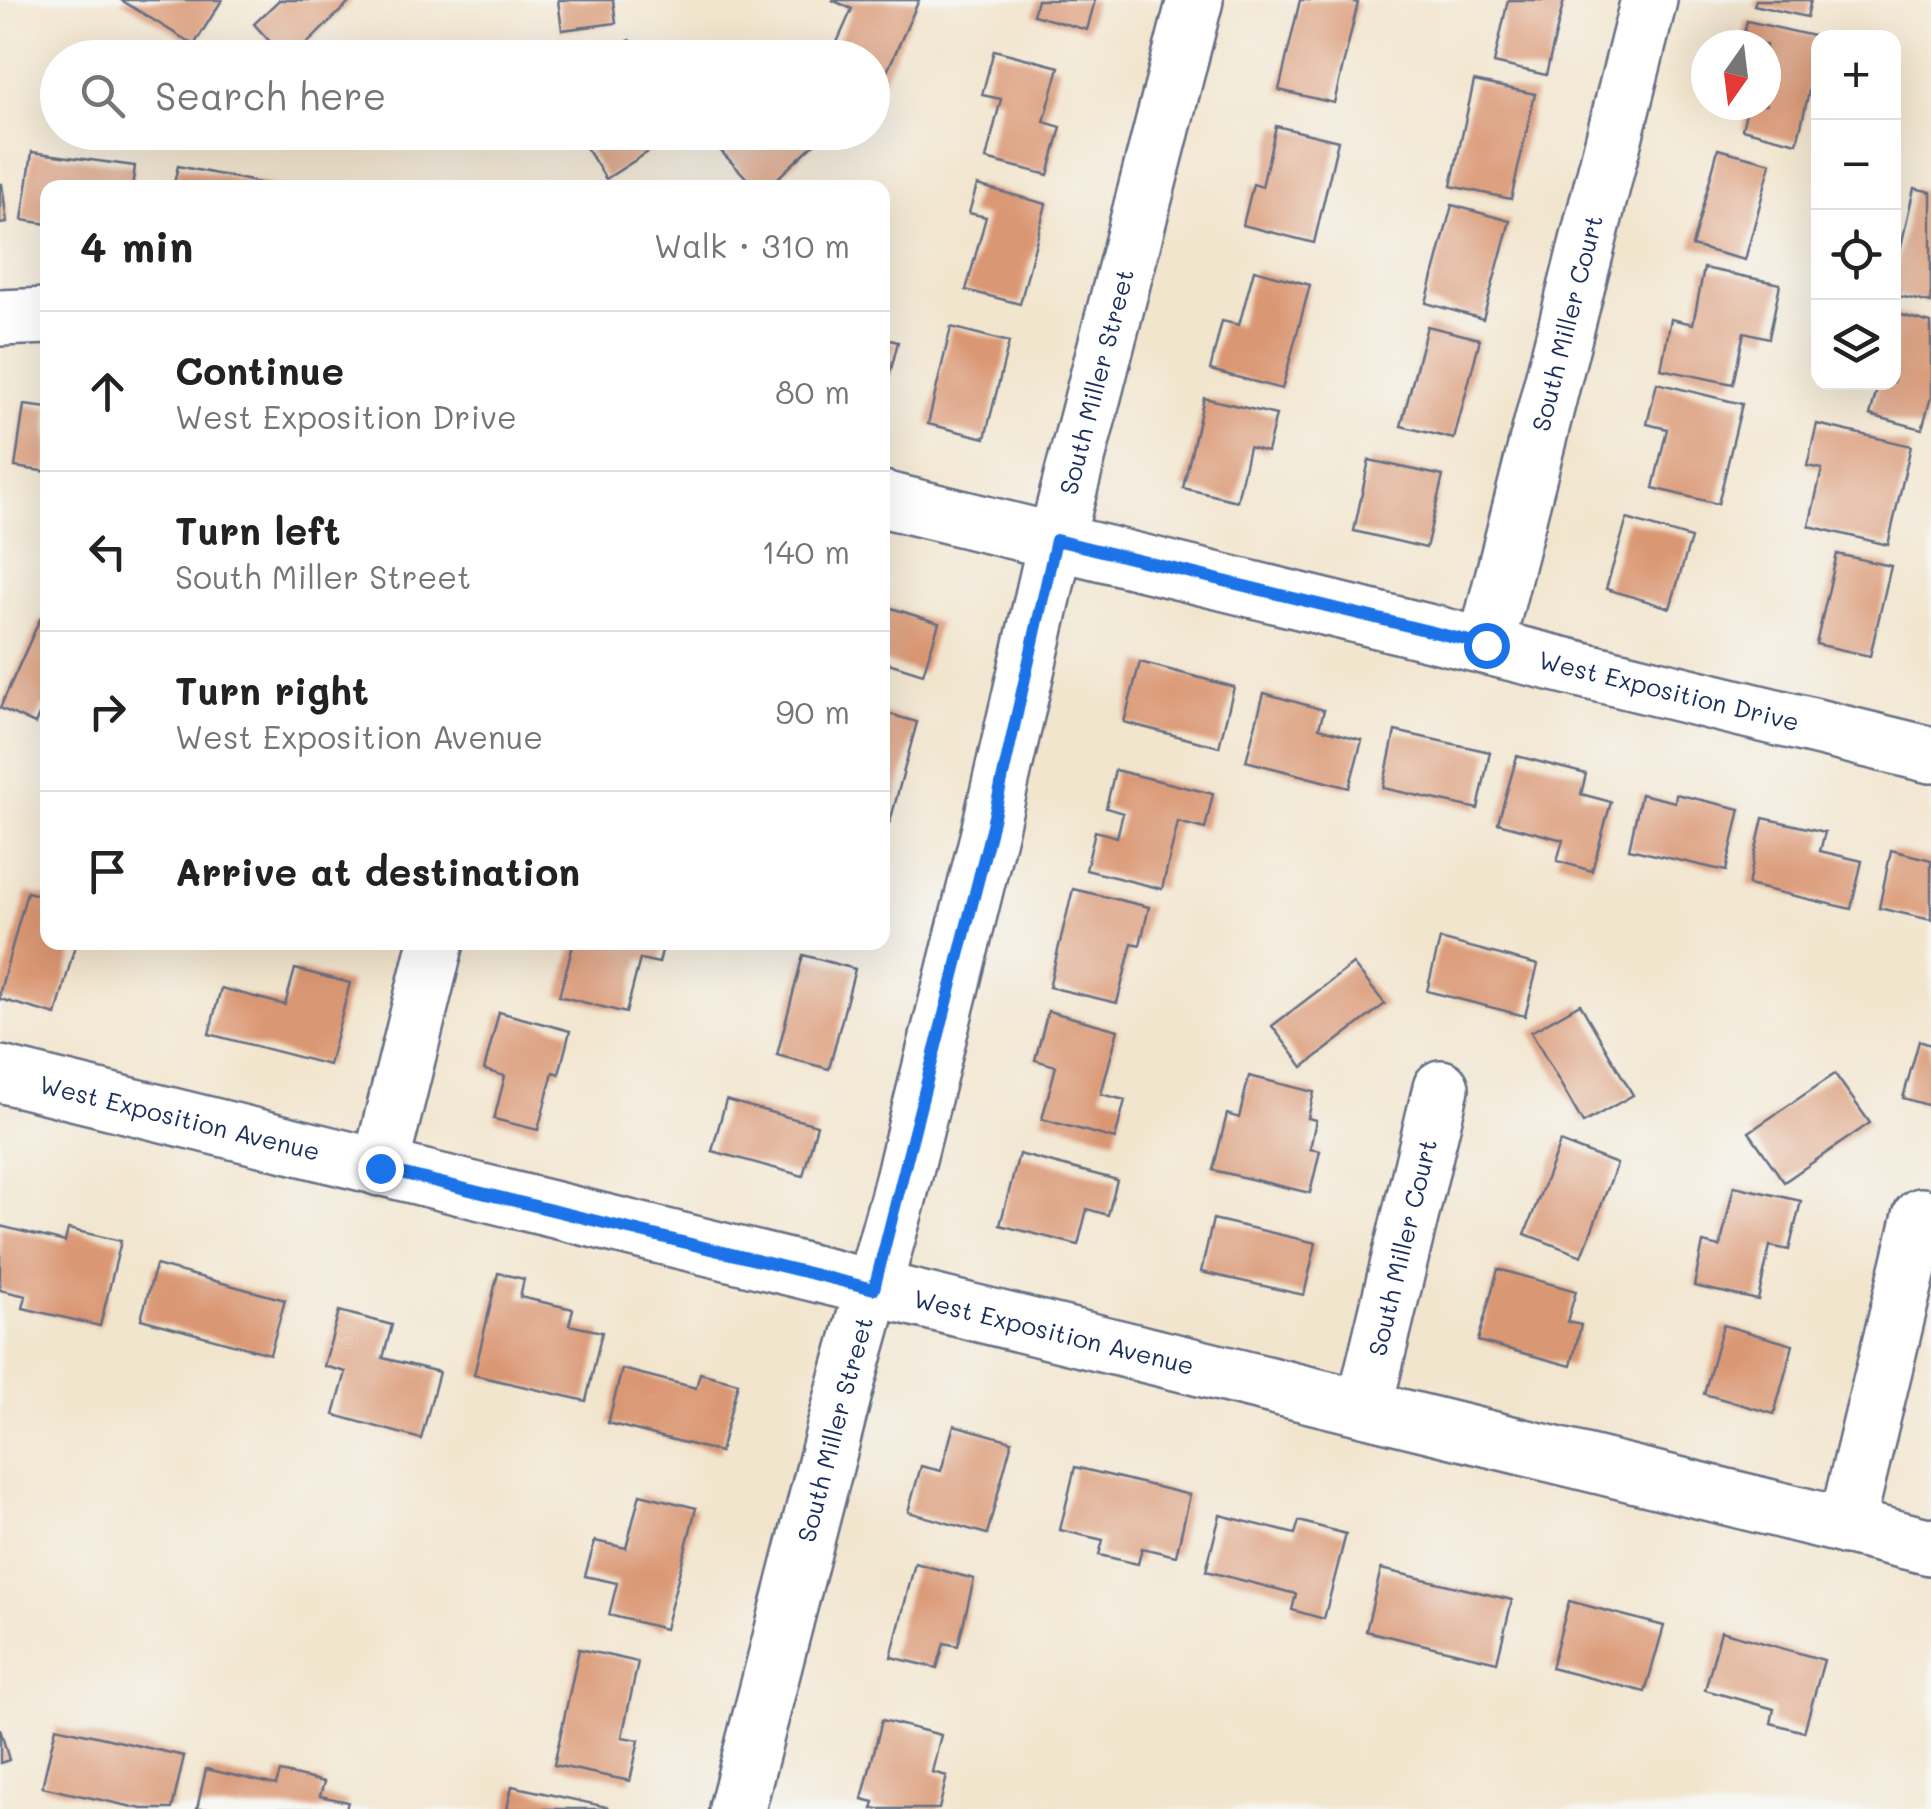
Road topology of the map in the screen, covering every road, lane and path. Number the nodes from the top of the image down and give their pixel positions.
1 (1195, 0) edge
2 (1650, 0) edge
3 (40, 316) edge
4 (0, 318) edge
5 (890, 500) edge
6 (1056, 540) junction
7 (1486, 645) junction
8 (1931, 755) edge
9 (434, 950) edge
10 (0, 1074) edge
11 (1441, 1088) dead end
12 (380, 1168) junction
13 (1921, 1216) dead end
14 (874, 1289) junction
15 (1364, 1408) junction
16 (1846, 1527) junction
17 (1931, 1547) edge
18 (738, 1809) edge

1 - 6 street, South Miller Street
2 - 7 street, South Miller Court
3 - 4 street
5 - 6 street, West Exposition Drive
6 - 7 street, West Exposition Drive
6 - 14 street, South Miller Street
7 - 8 street, West Exposition Drive
9 - 12 street
10 - 12 street, West Exposition Avenue
11 - 15 street, South Miller Court
12 - 14 street, West Exposition Avenue
13 - 16 street
14 - 15 street, West Exposition Avenue
14 - 18 street, South Miller Street
15 - 16 street, West Exposition Avenue
16 - 17 street, West Exposition Avenue

